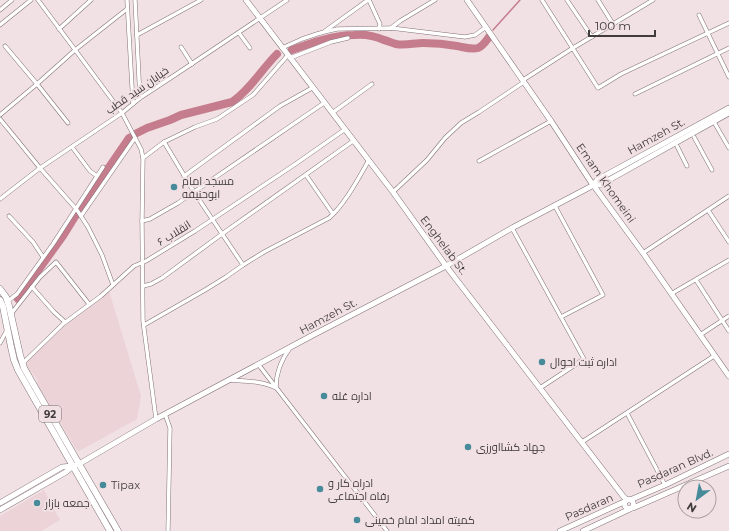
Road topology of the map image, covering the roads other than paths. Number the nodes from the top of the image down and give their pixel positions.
1 (12, 0) edge
2 (31, 0) edge
3 (38, 0) edge
4 (91, 0) edge
5 (127, 0) edge
6 (135, 0) edge
7 (201, 0) edge
8 (246, 0) edge
9 (288, 0) edge
10 (368, 0) edge
11 (435, 0) edge
12 (467, 0) edge
13 (542, 0) edge
14 (567, 0) edge
15 (598, 0) edge
16 (651, 0) edge
17 (127, 9) junction
18 (0, 10) edge
19 (699, 15) dead end
20 (260, 19) junction
21 (613, 24) junction
22 (729, 24) edge
23 (0, 26) edge
24 (486, 27) junction
25 (391, 28) junction
26 (59, 29) junction
27 (379, 29) junction
28 (324, 32) junction
29 (239, 33) junction
30 (707, 34) junction
31 (137, 36) junction
32 (592, 37) junction
33 (348, 38) dead end
34 (6, 46) dead end
35 (181, 47) dead end
36 (250, 48) dead end
37 (282, 48) junction
38 (573, 48) junction
39 (729, 48) edge
40 (75, 50) junction
41 (717, 53) junction
42 (289, 57) junction
43 (192, 64) junction
44 (729, 77) edge
45 (523, 81) junction
46 (37, 84) junction
47 (372, 84) dead end
48 (312, 88) junction
49 (634, 94) dead end
50 (140, 98) junction
51 (324, 103) junction
52 (133, 104) junction
53 (729, 108) edge
54 (122, 113) junction
55 (729, 113) edge
56 (332, 114) junction
57 (0, 115) edge
58 (0, 119) edge
59 (551, 121) junction
60 (714, 122) junction
61 (68, 123) dead end
62 (344, 130) junction
63 (694, 137) dead end
64 (135, 138) junction
65 (353, 141) junction
66 (164, 142) junction
67 (677, 146) dead end
68 (72, 147) junction
69 (729, 148) edge
70 (143, 158) junction
71 (369, 160) junction
72 (479, 161) dead end
73 (687, 166) dead end
74 (103, 167) dead end
75 (40, 168) junction
76 (712, 170) dead end
77 (306, 175) junction
78 (97, 176) junction
79 (184, 176) junction
80 (594, 185) junction
81 (194, 192) junction
82 (393, 192) junction
83 (729, 196) edge
84 (0, 199) edge
85 (555, 206) junction
86 (76, 208) junction
87 (708, 210) junction
88 (333, 214) junction
89 (10, 216) dead end
90 (81, 216) junction
91 (212, 220) junction
92 (142, 221) junction
93 (512, 228) junction
94 (222, 234) junction
95 (729, 242) edge
96 (643, 253) junction
97 (43, 257) junction
98 (729, 260) edge
99 (142, 263) junction
100 (243, 265) junction
101 (446, 266) junction
102 (696, 280) junction
103 (113, 285) junction
104 (143, 286) junction
105 (32, 287) junction
106 (0, 289) edge
107 (671, 294) junction
108 (4, 304) edge
109 (89, 304) junction
110 (11, 314) junction
111 (729, 316) edge
112 (561, 317) junction
113 (722, 321) junction
114 (64, 322) junction
115 (144, 325) junction
116 (8, 328) junction
117 (729, 331) edge
118 (700, 335) junction
119 (0, 342) edge
120 (291, 347) junction
121 (714, 356) junction
122 (23, 363) junction
123 (258, 364) junction
124 (729, 376) edge
125 (230, 380) junction
126 (276, 388) junction
127 (540, 388) junction
128 (627, 413) junction
129 (165, 414) junction
130 (156, 419) junction
131 (582, 442) junction
132 (729, 454) edge
133 (76, 465) junction
134 (729, 466) edge
135 (665, 485) junction
136 (627, 500) junction
137 (0, 503) edge
138 (631, 508) junction
139 (0, 510) edge
140 (110, 531) edge
141 (118, 531) edge
142 (168, 531) edge
143 (387, 531) edge
144 (560, 531) edge
145 (583, 531) edge

1 - 18 street
2 - 23 street
3 - 26 street
4 - 26 street
5 - 17 street
6 - 31 street
7 - 31 street
8 - 20 main road, Enghelab St.
9 - 20 street, خیابان سید قطب
10 - 27 street
10 - 28 street
11 - 25 street
12 - 24 main road, Emam Khomeini
13 - 38 street
14 - 32 street
15 - 21 street
16 - 21 street
17 - 40 street
17 - 52 street
19 - 30 street
20 - 29 street, خیابان سید قطب
20 - 37 main road, Enghelab St.
21 - 32 street
22 - 30 street
24 - 25 street
24 - 45 main road, Emam Khomeini
25 - 27 street
26 - 40 street
27 - 28 street
28 - 37 street
29 - 36 street
29 - 43 street, خیابان سید قطب
30 - 38 street
30 - 41 street
31 - 50 street
32 - 38 street
33 - 42 street
34 - 46 street
35 - 43 street
37 - 42 main road, Enghelab St.
38 - 45 street
39 - 41 street
40 - 46 street
40 - 54 street
41 - 44 street
41 - 49 street
42 - 48 main road, Enghelab St.
42 - 66 street
43 - 50 street, خیابان سید قطب
45 - 59 main road, Emam Khomeini
45 - 82 street
46 - 57 street
46 - 61 street
47 - 56 street
48 - 51 main road, Enghelab St.
48 - 79 street
50 - 52 street, خیابان سید قطب
51 - 56 main road, Enghelab St.
51 - 81 street
52 - 54 street, خیابان سید قطب
53 - 80 main road, Hamzeh St.
54 - 64 street
54 - 68 street, خیابان سید قطب
55 - 60 main road, Hamzeh St.
56 - 62 main road, Enghelab St.
58 - 75 street
59 - 72 street
59 - 80 main road, Emam Khomeini
60 - 69 street
60 - 80 main road, Hamzeh St.
62 - 65 main road, Enghelab St.
62 - 91 street, انقلاب ۶
63 - 76 street
64 - 70 street
64 - 90 street
65 - 71 main road, Enghelab St.
65 - 77 street
66 - 70 street
66 - 79 street
67 - 73 street
68 - 75 street, خیابان سید قطب
68 - 78 street
70 - 92 street
71 - 82 main road, Enghelab St.
71 - 88 street
74 - 78 street
75 - 84 street, خیابان سید قطب
75 - 86 street
77 - 88 street
77 - 94 street
78 - 86 street
79 - 81 street
80 - 85 main road, Hamzeh St.
80 - 96 main road, Emam Khomeini
81 - 91 street
81 - 92 street
82 - 101 main road, Enghelab St.
83 - 87 street
85 - 93 main road, Hamzeh St.
85 - 112 street
86 - 90 street
86 - 97 street
87 - 95 street
87 - 96 street
88 - 100 street
89 - 97 street
90 - 103 street
91 - 94 street
91 - 99 street, انقلاب ۶
92 - 99 street
93 - 101 main road, Hamzeh St.
93 - 112 street
94 - 100 street
94 - 104 street
96 - 107 main road, Emam Khomeini
97 - 108 street
98 - 102 street
99 - 103 street, انقلاب ۶
99 - 104 street
100 - 115 street
101 - 120 main road, Hamzeh St.
101 - 127 main road, Enghelab St.
102 - 107 street
102 - 113 street
103 - 109 street, انقلاب ۶
104 - 115 street
105 - 109 street
105 - 110 street
105 - 114 street
106 - 108 main road, 92
107 - 118 main road, Emam Khomeini
108 - 110 main road, 92
108 - 116 main road, 92
109 - 114 street, انقلاب ۶
110 - 122 main road, 92
111 - 113 street
112 - 127 street
113 - 117 street
113 - 118 street
114 - 122 street, انقلاب ۶
115 - 130 street
116 - 119 street
116 - 133 main road, 92
118 - 121 main road, Emam Khomeini
120 - 123 main road, Hamzeh St.
120 - 126 street
121 - 124 main road, Emam Khomeini
121 - 128 street
122 - 133 main road, 92
123 - 125 main road, Hamzeh St.
123 - 126 street
125 - 126 street
125 - 129 main road, Hamzeh St.
126 - 143 street
127 - 131 main road, Enghelab St.
128 - 131 street
128 - 135 street
129 - 130 main road, Hamzeh St.
129 - 142 street
130 - 133 main road, Hamzeh St.
131 - 136 main road, Enghelab St.
132 - 135 main road, Pasdaran Blvd.
133 - 137 main road, Hamzeh St.
133 - 139 main road, Hamzeh St.
133 - 140 main road, 92
133 - 141 main road, 92
134 - 138 main road, Pasdaran Blvd.
135 - 136 main road, Pasdaran Blvd.
136 - 138 main road, Enghelab St.
136 - 144 main road, Pasdaran
138 - 145 main road, Pasdaran

